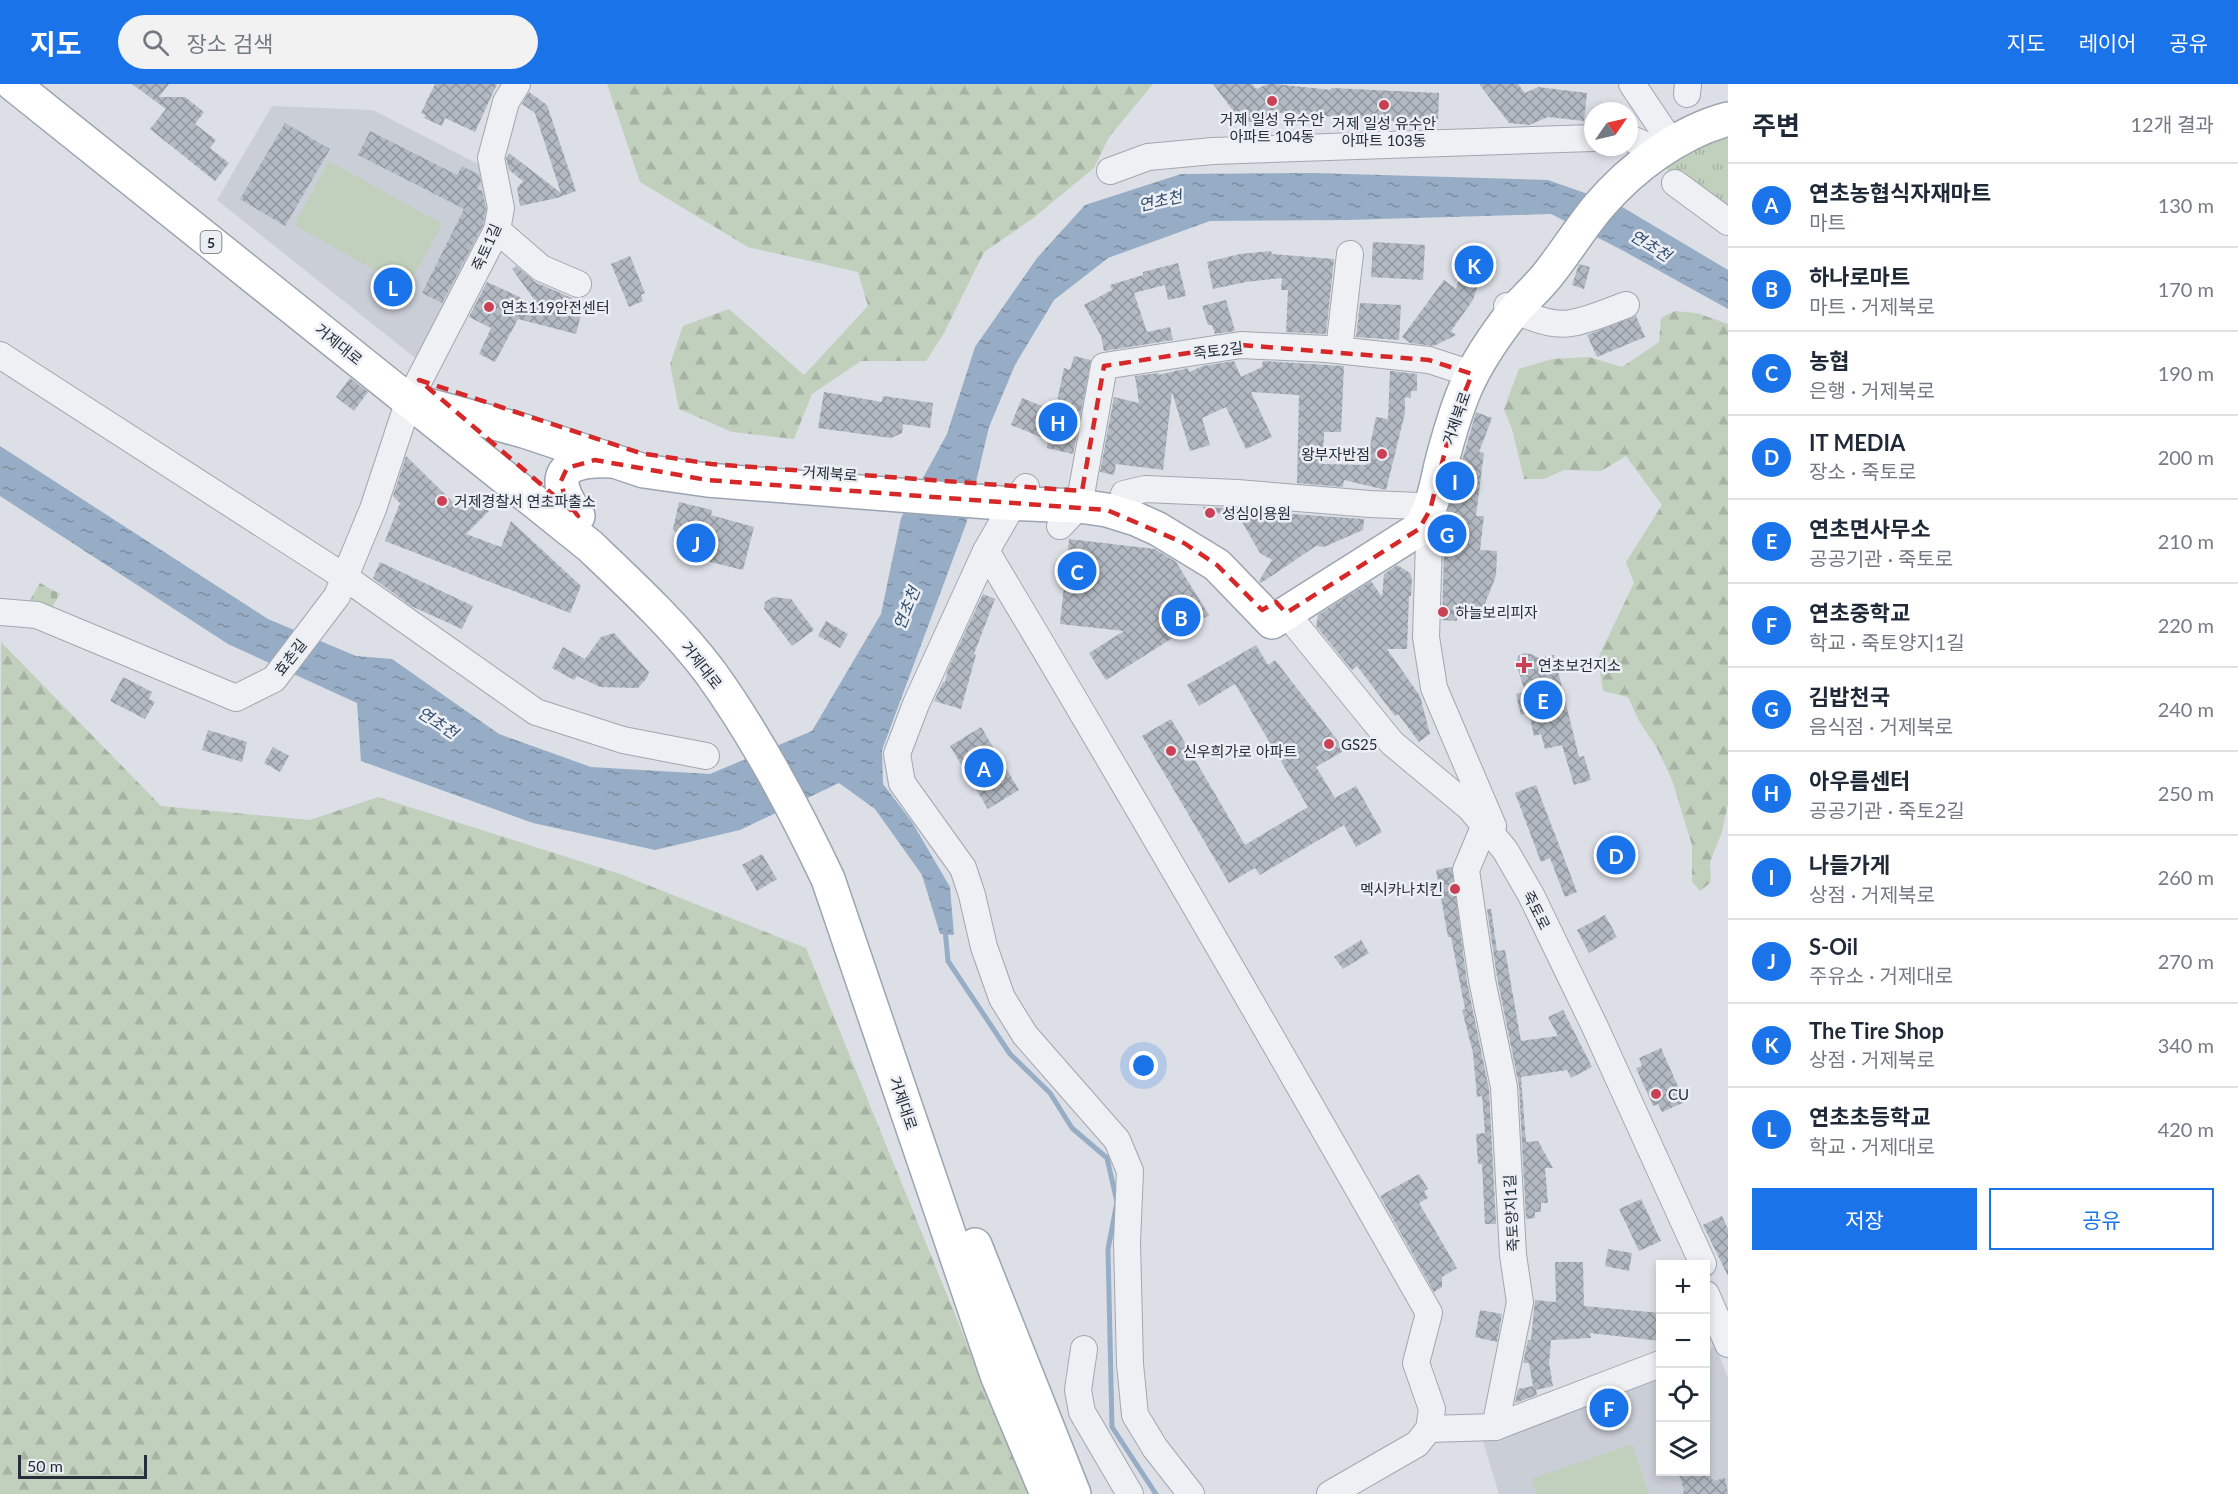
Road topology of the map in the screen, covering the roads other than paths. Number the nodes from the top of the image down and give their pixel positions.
1 (13, 84) edge
2 (41, 84) edge
3 (517, 84) edge
4 (1632, 84) edge
5 (1644, 84) edge
6 (1728, 105) edge
7 (1728, 119) edge
8 (1584, 138) edge
9 (1653, 143) edge
10 (1110, 171) dead end
11 (1676, 183) dead end
12 (1728, 222) edge
13 (497, 230) junction
14 (1350, 254) dead end
15 (578, 284) dead end
16 (1626, 305) dead end
17 (1511, 308) junction
18 (370, 345) joint
19 (1339, 350) junction
20 (0, 355) edge
21 (1467, 372) junction
22 (414, 390) junction
23 (456, 411) junction
24 (614, 461) junction
25 (887, 486) junction
26 (1124, 494) junction
27 (1011, 495) junction
28 (1074, 508) junction
29 (1424, 508) junction
30 (578, 516) junction
31 (986, 551) junction
32 (341, 587) junction
33 (0, 612) edge
34 (1274, 612) junction
35 (754, 722) junction
36 (706, 756) dead end
37 (811, 825) junction
38 (1481, 833) junction
39 (1505, 850) junction
40 (1690, 1260) edge
41 (1701, 1260) edge
42 (1710, 1279) edge
43 (1710, 1303) edge
44 (1728, 1320) edge
45 (1728, 1343) edge
46 (1710, 1344) edge
47 (1083, 1349) dead end
48 (1656, 1366) edge
49 (1495, 1427) junction
50 (1429, 1429) junction
51 (1047, 1494) edge
52 (1074, 1494) edge
53 (1130, 1494) edge
54 (1191, 1494) edge
55 (1330, 1494) edge

1 - 22 main road, 거제대로 / 5
2 - 18 main road, 거제대로 / 5
3 - 13 street, 죽토1길
4 - 9 street
5 - 9 street
6 - 9 main road
7 - 9 main road
8 - 10 street
9 - 17 main road, 거제북로
11 - 12 street
13 - 15 street
13 - 22 street, 죽토1길
14 - 19 street
16 - 17 street
17 - 21 main road, 거제북로
18 - 22 main road, 거제북로
19 - 21 street, 죽토2길
19 - 28 street, 죽토2길
20 - 32 street
21 - 29 main road, 거제북로
22 - 23 main road, 거제북로
22 - 25 main road, 거제북로
22 - 32 street, 효촌길
22 - 35 main road, 거제대로
23 - 24 main road, 거제북로
23 - 30 main road, 거제대로
24 - 25 main road, 거제북로
24 - 30 main road
25 - 27 main road, 거제북로
26 - 28 main road, 거제북로
26 - 29 street
26 - 34 main road, 거제북로
27 - 28 main road, 거제북로
27 - 31 street
28 - 34 main road, 거제북로
29 - 34 main road, 거제북로
29 - 39 street
30 - 35 main road, 거제대로
31 - 50 street
31 - 54 street
32 - 33 street, 효촌길
32 - 36 street
34 - 38 street, 죽토로
35 - 37 main road, 거제대로
37 - 51 main road, 거제대로
37 - 52 main road, 거제대로
38 - 39 street, 죽토로
38 - 40 street, 죽토로
38 - 49 street, 죽토양지1길
39 - 41 street, 죽토로
42 - 44 street
43 - 45 street
45 - 46 street
47 - 53 street
48 - 49 street
49 - 50 street
50 - 55 street

